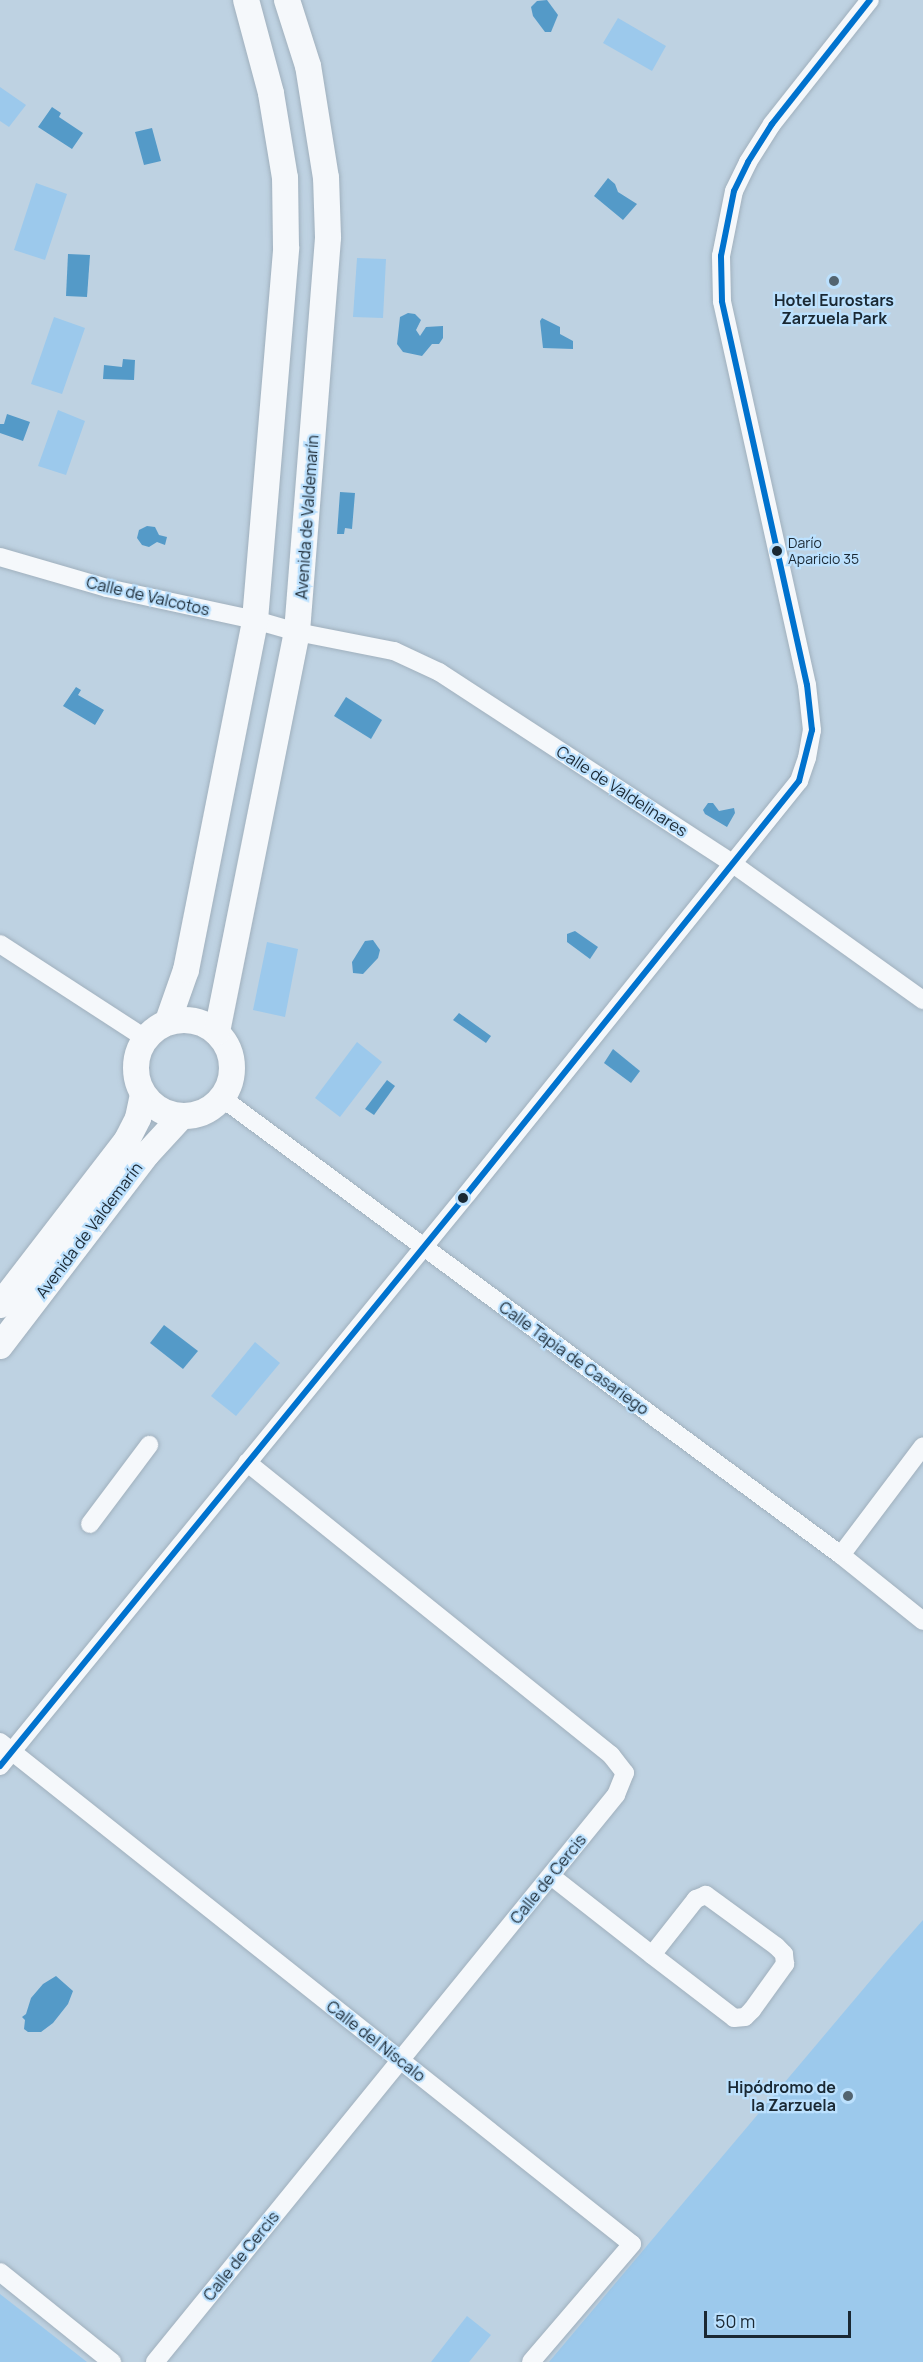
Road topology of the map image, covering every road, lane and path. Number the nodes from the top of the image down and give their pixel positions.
1 (246, 0) edge
2 (287, 0) edge
3 (870, 0) edge
4 (0, 557) edge
5 (255, 620) junction
6 (297, 632) junction
7 (733, 864) junction
8 (0, 944) edge
9 (923, 1000) edge
10 (168, 1021) junction
11 (217, 1032) junction
12 (145, 1038) junction
13 (143, 1095) junction
14 (222, 1098) junction
15 (181, 1117) junction
16 (423, 1246) junction
17 (0, 1305) edge
18 (0, 1346) edge
19 (149, 1445) dead end
20 (923, 1446) edge
21 (247, 1462) junction
22 (90, 1524) dead end
23 (841, 1555) junction
24 (923, 1620) edge
25 (4, 1753) edge
26 (550, 1876) junction
27 (652, 1954) junction
28 (400, 2060) junction
29 (0, 2272) edge
30 (111, 2362) edge
31 (156, 2362) edge
32 (531, 2362) edge

1 - 5 street
2 - 6 street, Avenida de Valdemarín
3 - 7 street
4 - 5 street, Calle de Valcotos
5 - 6 street, Calle de Valcotos
5 - 10 street
6 - 7 street, Calle de Valdelinares
6 - 11 street, Avenida de Valdemarín
7 - 9 street, Calle de Valdelinares
7 - 16 street
8 - 12 street
10 - 11 street
10 - 12 street
11 - 14 street
12 - 13 street
13 - 15 street
13 - 17 street, Avenida de Valdemarín
14 - 15 street
14 - 16 street, Calle Tapia de Casariego
15 - 18 street, Avenida de Valdemarín
16 - 21 street
16 - 23 street, Calle Tapia de Casariego
19 - 22 street
20 - 23 street
21 - 25 street
21 - 26 street, Calle de Cercis
23 - 24 street, Calle Tapia de Casariego
25 - 28 street, Calle del Níscalo
26 - 27 street
26 - 28 street, Calle de Cercis
27 - 27 street
28 - 31 street, Calle de Cercis
28 - 32 street, Calle del Níscalo
29 - 30 street

